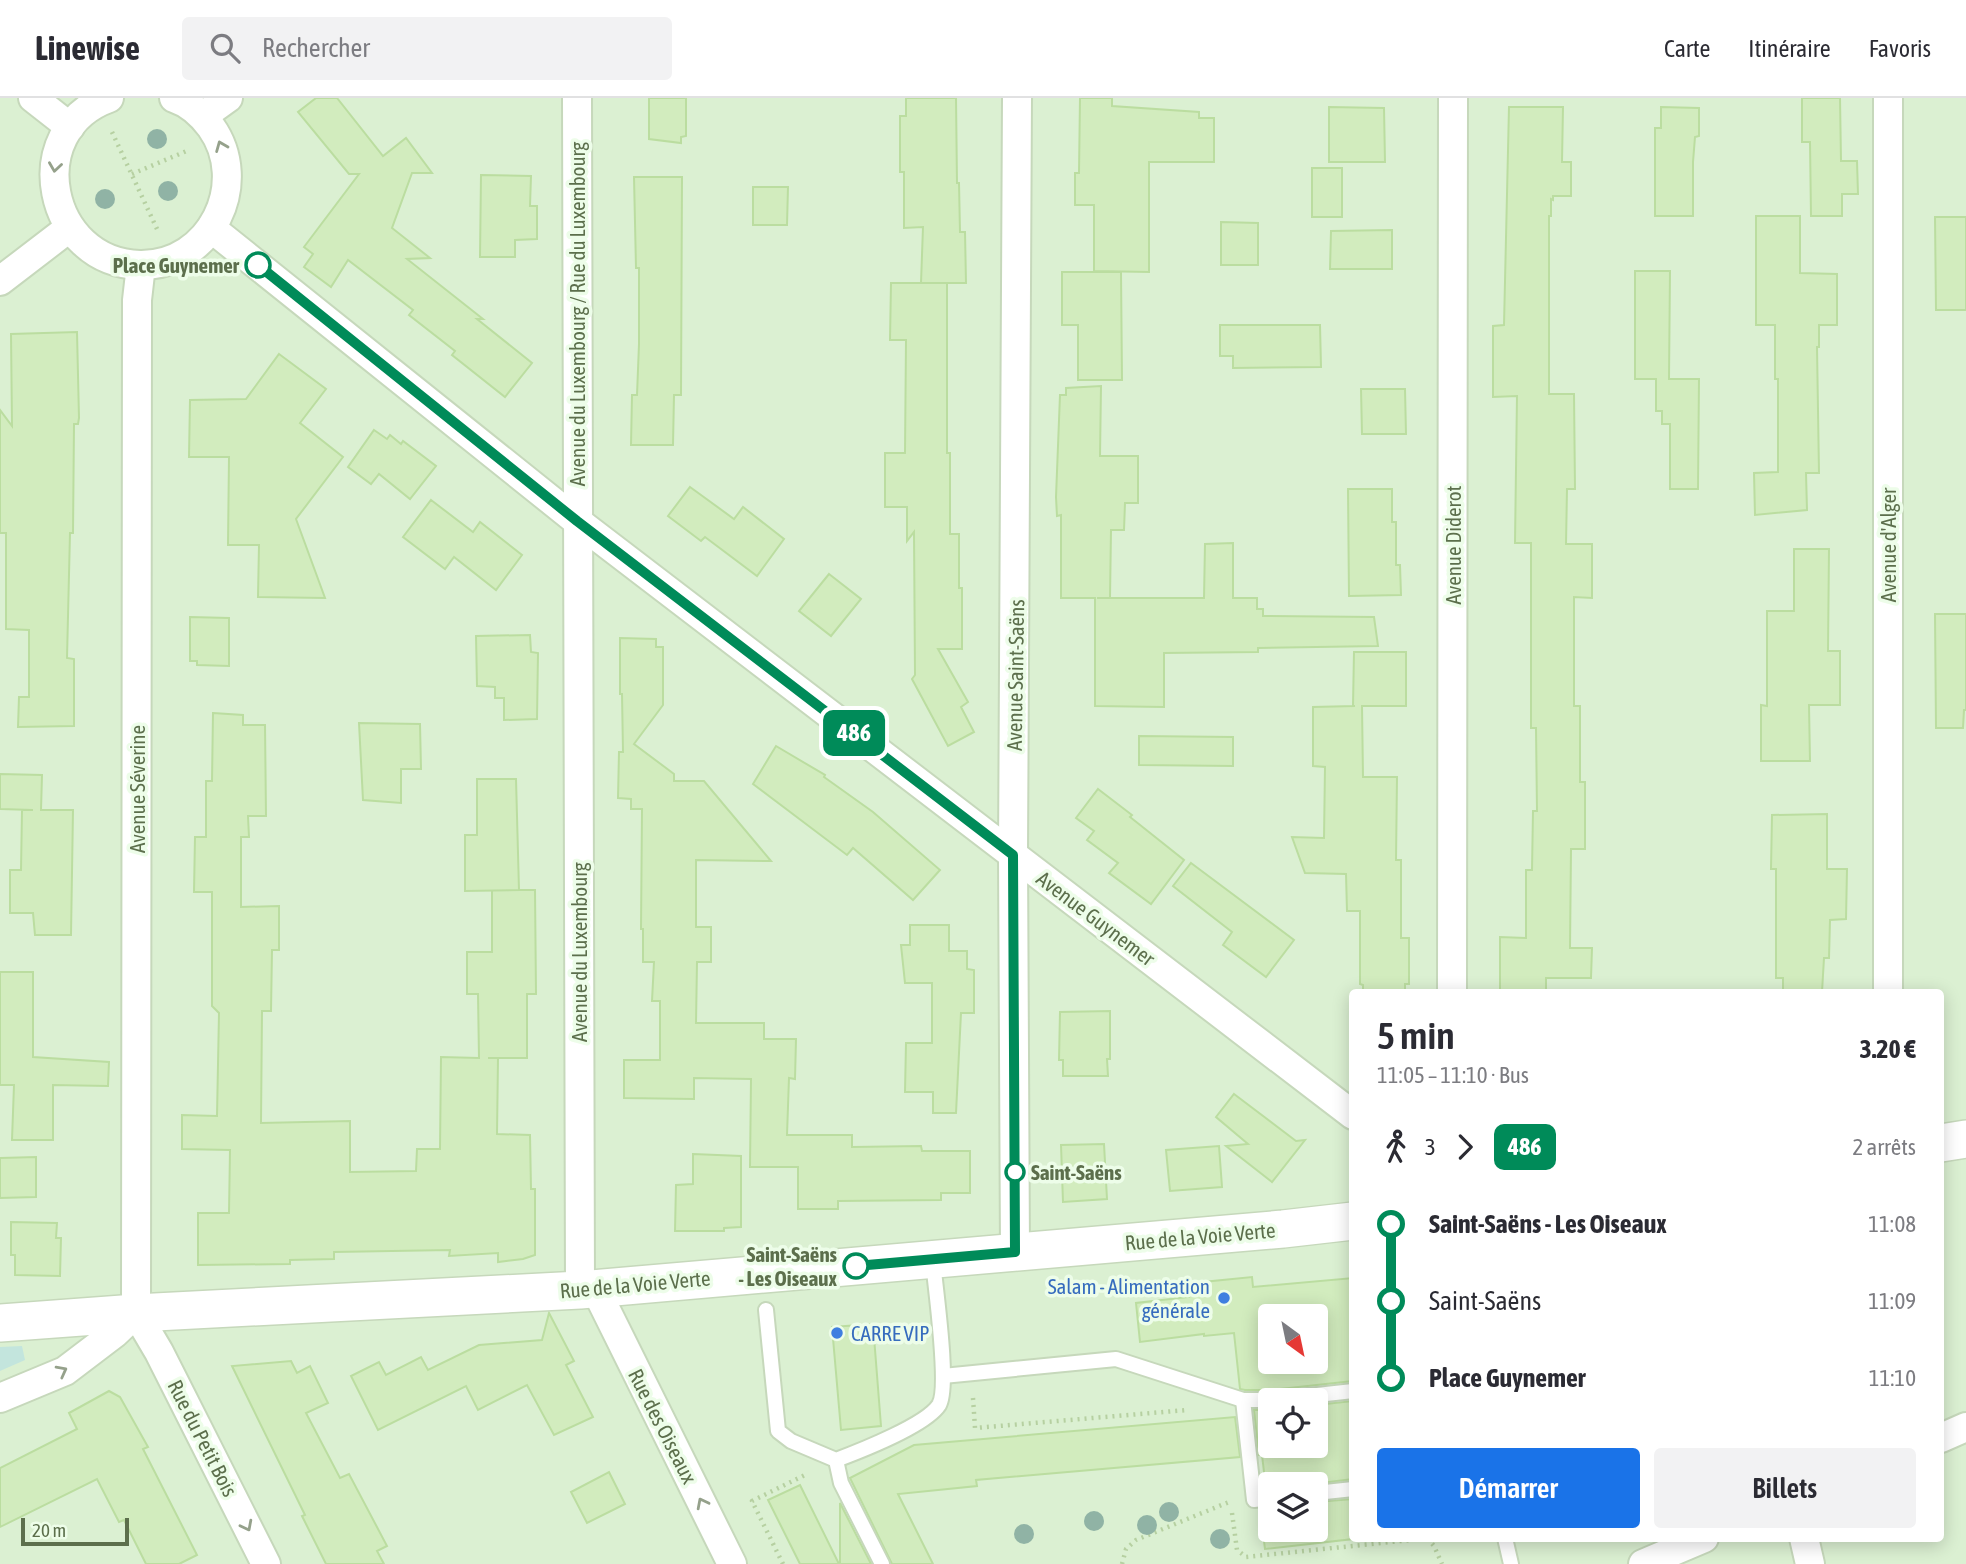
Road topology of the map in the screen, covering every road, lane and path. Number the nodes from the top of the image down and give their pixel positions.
1 (33, 98) edge
2 (174, 98) edge
3 (228, 98) edge
4 (577, 98) edge
5 (1017, 98) edge
6 (1453, 98) edge
7 (1888, 98) edge
8 (103, 100) edge
9 (203, 117) junction
10 (70, 127) junction
11 (69, 228) junction
12 (211, 228) junction
13 (176, 258) junction
14 (141, 265) junction
15 (0, 281) edge
16 (577, 521) junction
17 (578, 615) joint
18 (1013, 855) junction
19 (1452, 989) edge
20 (1888, 989) edge
21 (1349, 1112) edge
22 (1966, 1139) edge
23 (1944, 1143) edge
24 (1349, 1221) edge
25 (1015, 1252) junction
26 (933, 1259) junction
27 (588, 1289) junction
28 (766, 1310) dead end
29 (136, 1313) junction
30 (0, 1323) edge
31 (971, 1373) junction
32 (943, 1376) junction
33 (1349, 1391) edge
34 (1328, 1394) edge
35 (0, 1398) edge
36 (1243, 1400) junction
37 (1258, 1400) edge
38 (1194, 1410) dead end
39 (1966, 1427) edge
40 (1944, 1437) edge
41 (836, 1460) junction
42 (1349, 1489) edge
43 (1328, 1492) edge
44 (1258, 1500) edge
45 (1391, 1542) edge
46 (1431, 1542) edge
47 (1506, 1542) edge
48 (1695, 1542) edge
49 (1805, 1542) edge
50 (267, 1564) edge
51 (732, 1564) edge
52 (783, 1564) edge
53 (882, 1564) edge
54 (1122, 1564) edge
55 (1442, 1564) edge
56 (1511, 1564) edge
57 (1643, 1564) edge
58 (1810, 1564) edge

1 - 10 street
2 - 9 street
3 - 9 street
4 - 16 street, Avenue du Luxembourg / Rue du Luxembourg
5 - 18 street, Avenue Saint-Saëns
6 - 19 street, Avenue Diderot
7 - 20 street, Avenue d'Alger
8 - 10 street
8 - 13 path
12 -> 9 street
10 -> 11 street
11 - 14 street
11 - 15 street
12 - 13 street
12 - 16 street, Avenue Guynemer
13 - 14 street
14 - 29 street, Avenue Séverine
16 - 17 street, Avenue du Luxembourg / Rue du Luxembourg
16 - 18 street, Avenue Guynemer
17 - 27 street, Avenue du Luxembourg
18 - 21 street, Avenue Guynemer
18 - 25 street, Avenue Saint-Saëns
22 - 23 street
24 - 25 street, Rue de la Voie Verte
25 - 26 street, Rue de la Voie Verte
26 - 27 street, Rue de la Voie Verte
26 - 32 lane
27 - 29 street, Rue de la Voie Verte
51 -> 27 street, Rue des Oiseaux
28 - 41 lane
29 - 30 street, Rue de la Voie Verte
35 -> 29 street
29 -> 50 street, Rue du Petit Bois
31 - 32 lane
31 - 36 lane
31 - 38 path
32 - 41 lane
33 - 34 lane
36 - 37 lane
36 - 44 lane
39 - 40 street
41 - 52 path
41 - 53 lane
42 - 43 lane
45 - 54 path
46 - 55 path
47 - 56 lane
48 - 57 street
49 - 58 street

